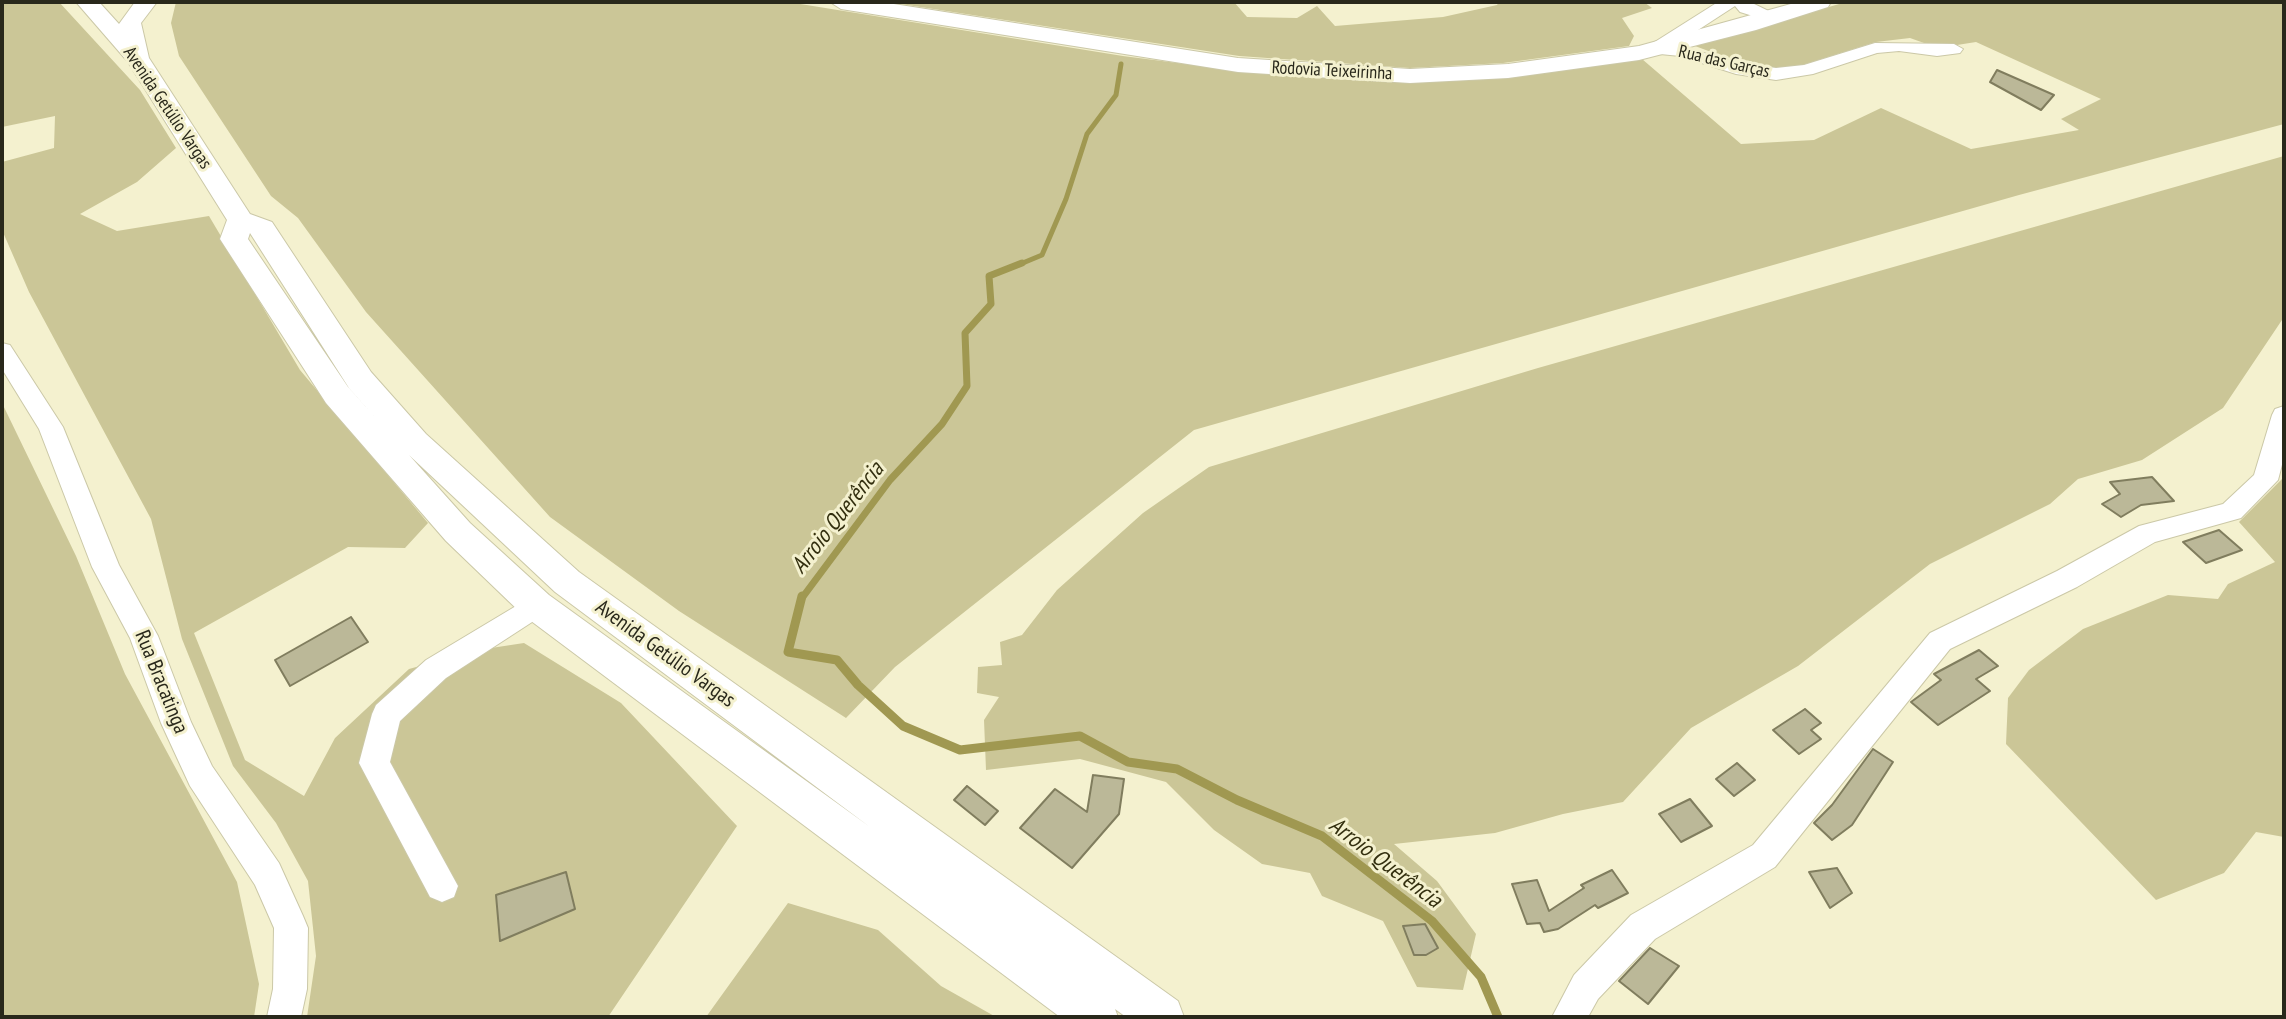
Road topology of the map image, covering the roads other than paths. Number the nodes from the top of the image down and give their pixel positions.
1 (841, 2) edge
2 (1730, 2) edge
3 (1741, 2) edge
4 (1820, 2) edge
5 (143, 4) edge
6 (93, 9) edge
7 (1772, 17) junction
8 (1656, 49) junction
9 (1954, 49) dead end
10 (137, 58) junction
11 (240, 220) junction
12 (2, 351) edge
13 (2284, 415) edge
14 (536, 606) junction
15 (442, 886) dead end
16 (284, 1017) edge
17 (1096, 1017) edge
18 (1162, 1017) edge
19 (1569, 1017) edge

1 - 8 main road, Rodovia Teixeirinha
2 - 8 street
3 - 7 street
4 - 7 main road, Rodovia Teixeirinha
5 - 6 main road
5 - 10 main road
6 - 10 main road, Avenida Getúlio Vargas
7 - 8 main road, Rodovia Teixeirinha
8 - 9 street, Rua das Garças
10 - 11 main road, Avenida Getúlio Vargas
11 - 14 main road, Avenida Getúlio Vargas
11 - 18 main road, Avenida Getúlio Vargas
12 - 16 street, Rua Bracatinga
13 - 19 street
14 - 15 street
14 - 17 main road, Avenida Getúlio Vargas

